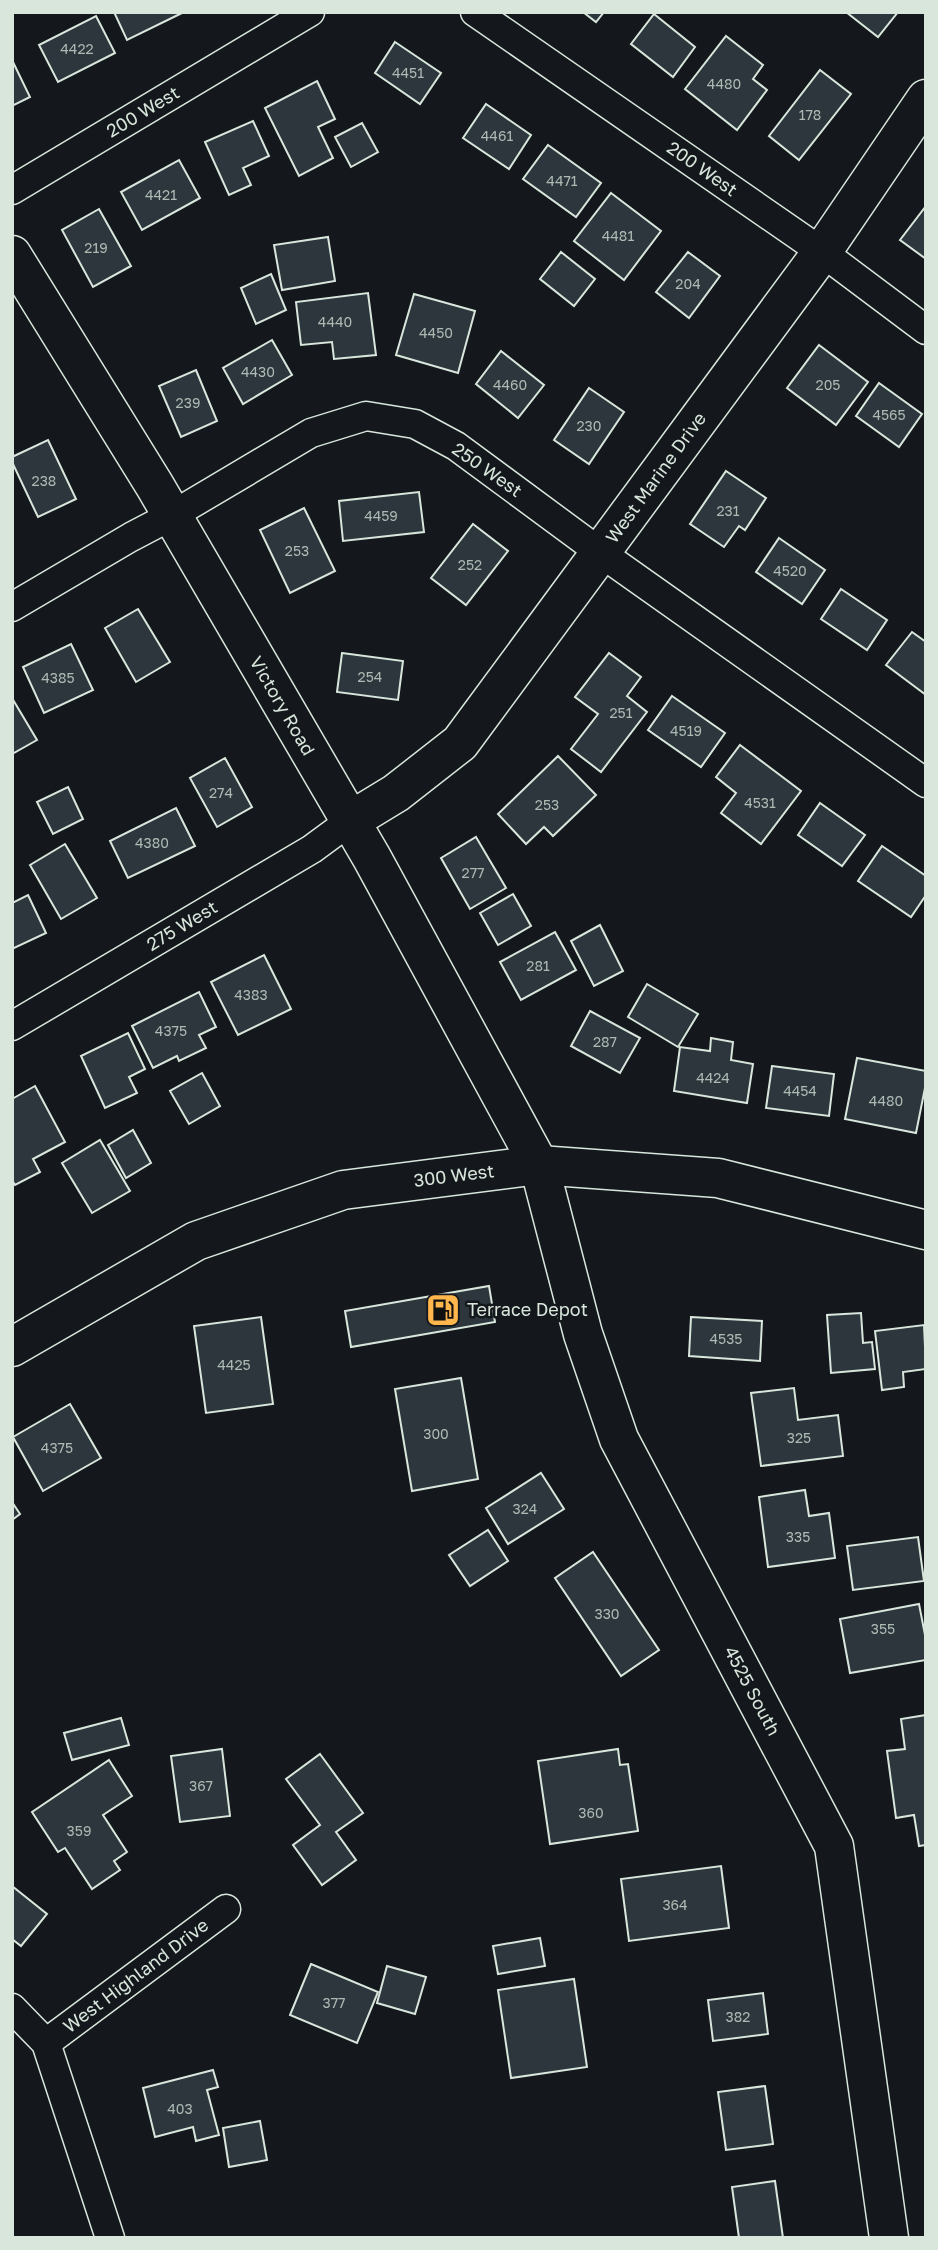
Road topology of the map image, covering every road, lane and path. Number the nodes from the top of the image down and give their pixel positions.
1 (310, 12) edge
2 (475, 12) edge
3 (926, 99) edge
4 (12, 190) edge
5 (822, 251) junction
6 (12, 255) edge
7 (926, 330) edge
8 (171, 516) junction
9 (601, 553) junction
10 (12, 607) edge
11 (926, 783) edge
12 (349, 821) junction
13 (12, 1026) edge
14 (539, 1165) junction
15 (926, 1230) edge
16 (12, 1347) edge
17 (226, 1909) dead end
18 (12, 2008) edge
19 (46, 2043) junction
20 (110, 2238) edge
21 (889, 2238) edge

1 - 4 street, 200 West
2 - 5 street, 200 West
3 - 5 street, West Marine Drive
5 - 7 street, 200 West
5 - 9 street, West Marine Drive
6 - 8 street, Victory Road
8 - 9 street, 250 West
8 - 10 street, 250 West
8 - 12 street, Victory Road
9 - 11 street, 250 West
9 - 12 street, West Marine Drive
12 - 13 street, 275 West
12 - 14 street, Victory Road
14 - 15 street, 300 West
14 - 16 street, 300 West
14 - 21 street, 4525 South
17 - 19 street, West Highland Drive
18 - 19 street, West Highland Drive
19 - 20 street, West Highland Drive

